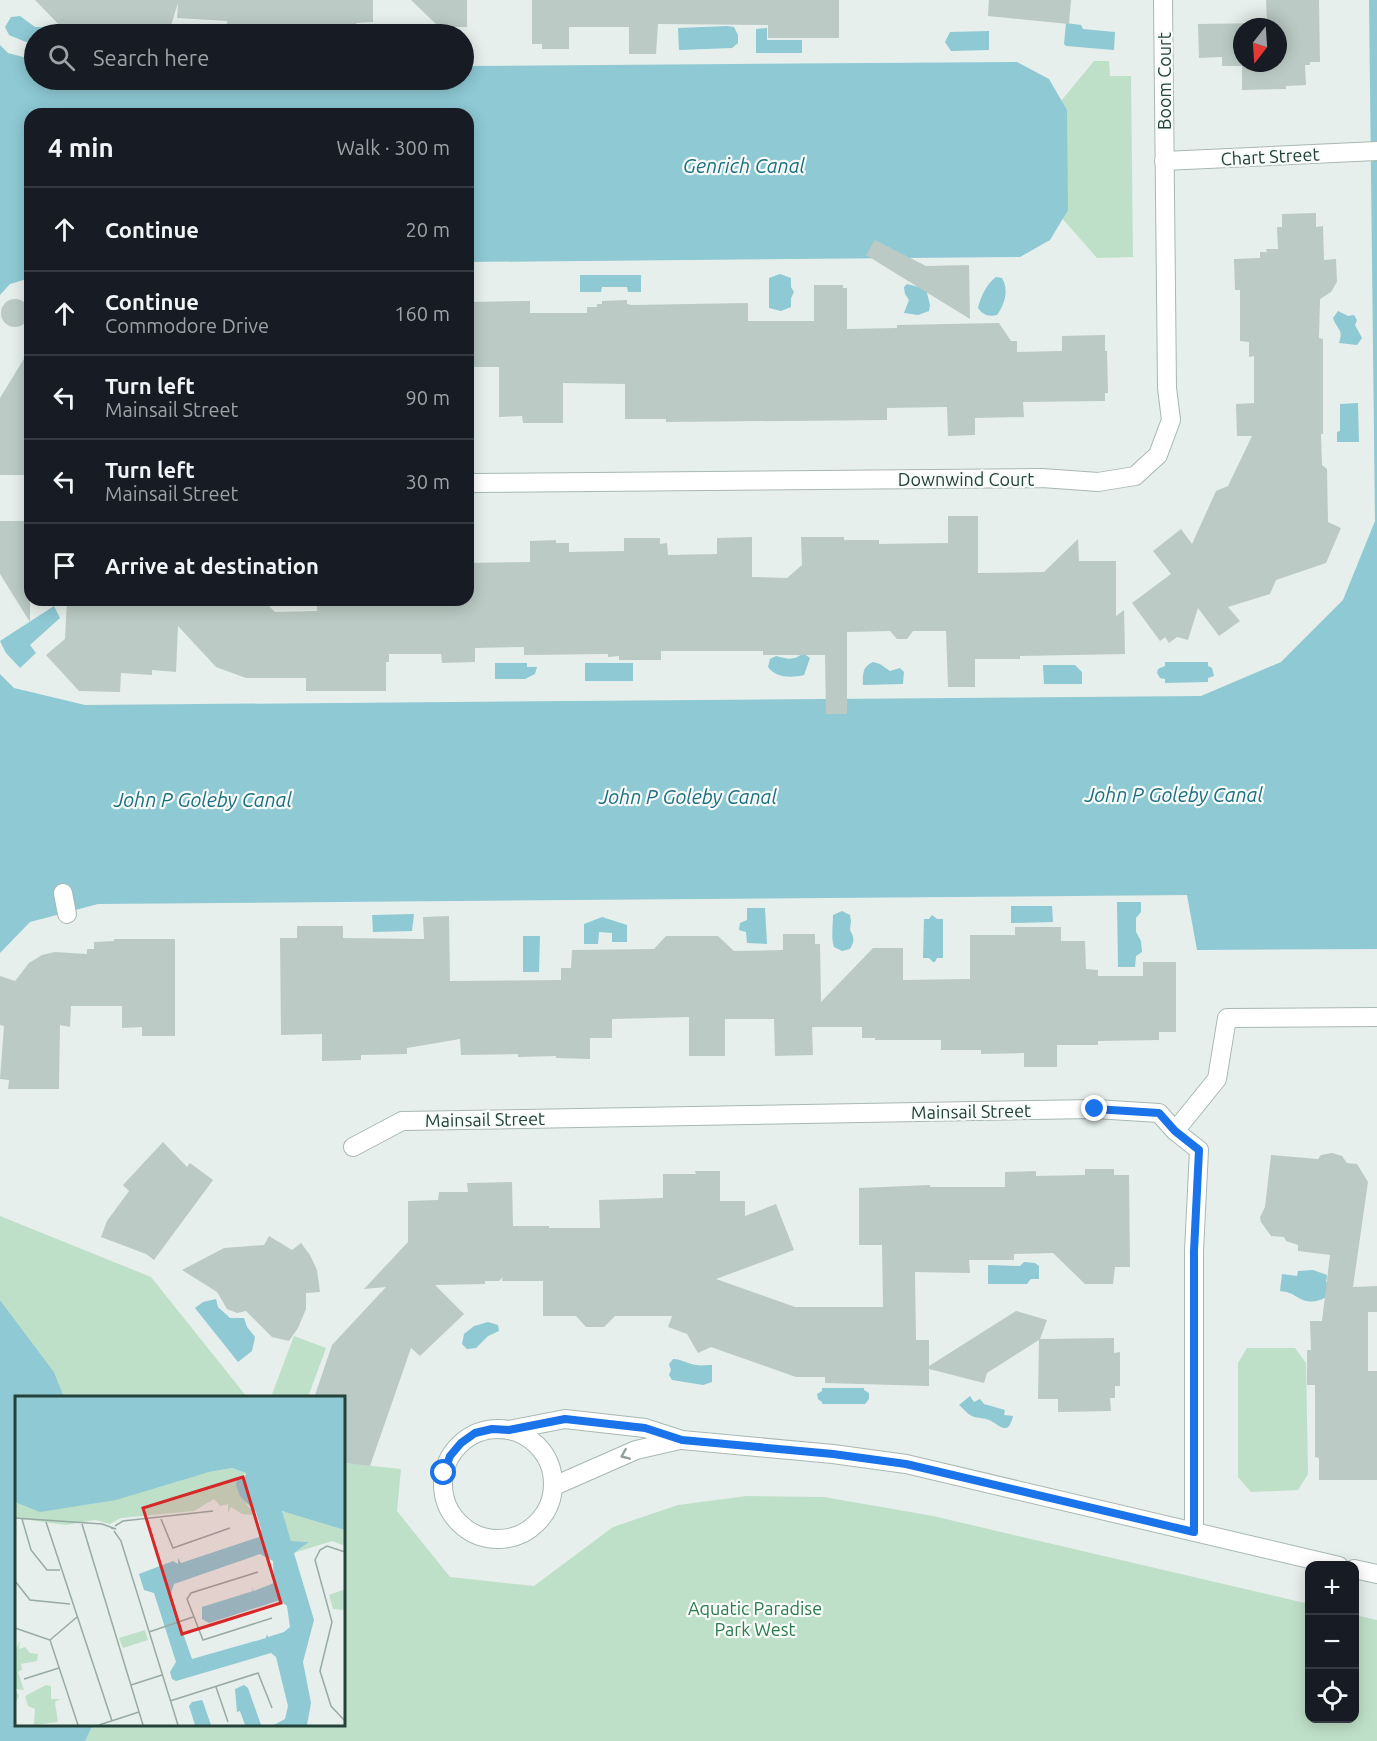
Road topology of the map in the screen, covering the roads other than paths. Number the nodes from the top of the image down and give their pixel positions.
1 (1163, 0) edge
2 (1377, 150) edge
3 (1164, 161) junction
4 (474, 483) edge
5 (63, 893) dead end
6 (67, 915) dead end
7 (1377, 1017) edge
8 (1175, 1131) junction
9 (353, 1147) dead end
10 (509, 1430) junction
11 (682, 1440) junction
12 (554, 1486) junction
13 (1194, 1532) junction
14 (1318, 1561) edge
15 (1359, 1570) edge
16 (1377, 1574) edge

1 - 3 street, Boom Court
2 - 3 street, Chart Street
3 - 4 street, Downwind Court
5 - 6 street
7 - 8 street
8 - 9 street, Mainsail Street
8 - 13 street, Mainsail Street
10 - 11 street
10 - 12 street
10 - 12 street
11 -> 12 street
11 - 13 street
13 - 14 street
15 - 16 street

